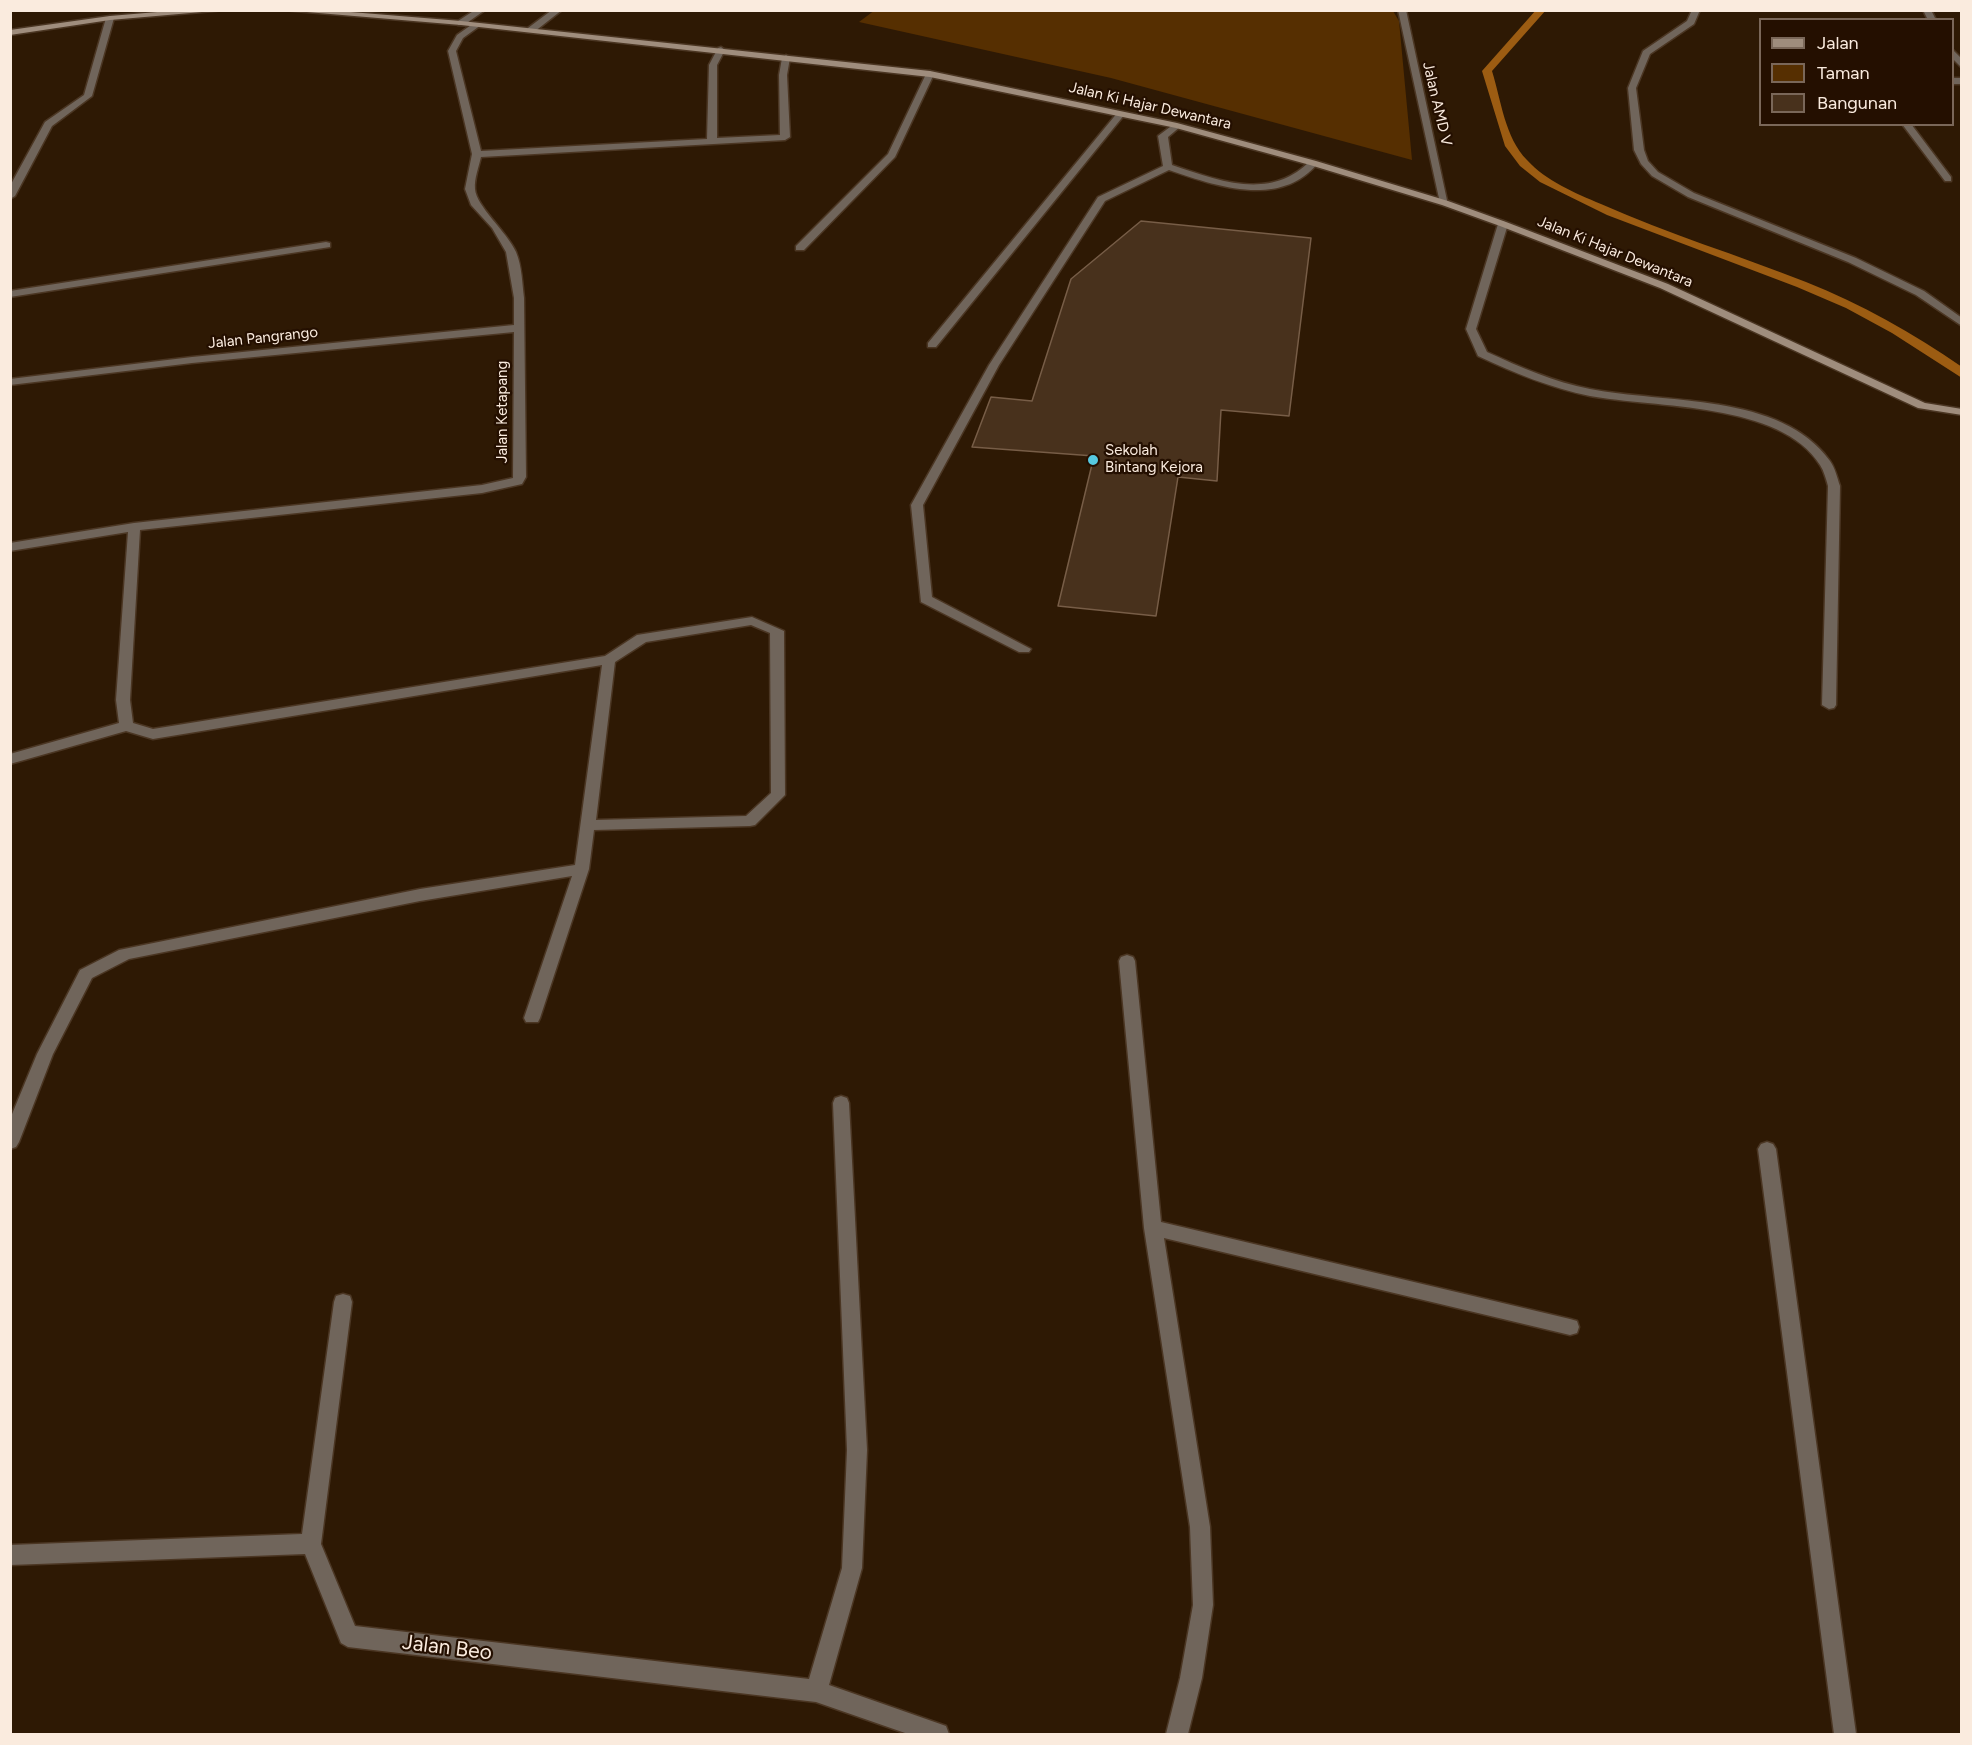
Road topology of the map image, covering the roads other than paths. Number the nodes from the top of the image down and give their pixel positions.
1 (221, 10) edge
2 (287, 10) edge
3 (481, 10) edge
4 (558, 10) edge
5 (1402, 10) edge
6 (1696, 10) edge
7 (111, 18) junction
8 (461, 23) junction
9 (477, 25) junction
10 (531, 30) junction
11 (10, 33) edge
12 (721, 51) junction
13 (1954, 53) edge
14 (786, 57) junction
15 (1962, 66) edge
16 (930, 74) junction
17 (1121, 114) junction
18 (1177, 126) junction
19 (1908, 126) edge
20 (712, 141) junction
21 (477, 154) junction
22 (1313, 163) junction
23 (1168, 167) junction
24 (1948, 179) dead end
25 (10, 196) edge
26 (1445, 203) junction
27 (1503, 224) junction
28 (326, 245) dead end
29 (800, 248) dead end
30 (10, 294) edge
31 (1962, 323) edge
32 (519, 328) junction
33 (932, 345) dead end
34 (10, 382) edge
35 (1957, 412) edge
36 (134, 527) junction
37 (10, 547) edge
38 (1024, 649) dead end
39 (609, 660) junction
40 (1829, 705) dead end
41 (126, 726) junction
42 (10, 759) edge
43 (589, 825) junction
44 (582, 869) junction
45 (1127, 961) dead end
46 (532, 1018) dead end
47 (841, 1103) dead end
48 (15, 1119) edge
49 (10, 1142) edge
50 (1767, 1149) dead end
51 (1153, 1228) junction
52 (343, 1302) dead end
53 (1570, 1328) dead end
54 (311, 1544) junction
55 (10, 1555) edge
56 (816, 1691) junction
57 (938, 1734) edge
58 (1177, 1734) edge
59 (1845, 1734) edge

1 - 7 main road
2 - 8 main road, Jalan Ki Hajar Dewantara
3 - 8 street
4 - 10 street
5 - 26 street, Jalan AMD V
6 - 31 street
7 - 11 main road
7 - 25 street
8 - 9 main road, Jalan Ki Hajar Dewantara
9 - 10 main road, Jalan Ki Hajar Dewantara
9 - 21 street
10 - 12 main road, Jalan Ki Hajar Dewantara
12 - 14 main road, Jalan Ki Hajar Dewantara
12 - 20 street
13 - 15 street
14 - 16 main road, Jalan Ki Hajar Dewantara
14 - 20 street
16 - 17 main road, Jalan Ki Hajar Dewantara
16 - 29 street
17 - 18 main road, Jalan Ki Hajar Dewantara
17 - 33 street
18 - 22 main road, Jalan Ki Hajar Dewantara
18 - 23 street
19 - 24 street
20 - 21 street
21 - 32 street, Jalan Ketapang
22 - 23 street
22 - 26 main road, Jalan Ki Hajar Dewantara
23 - 38 street
26 - 27 main road, Jalan Ki Hajar Dewantara
27 - 35 main road, Jalan Ki Hajar Dewantara
27 - 40 street
28 - 30 street
32 - 34 street, Jalan Pangrango
32 - 36 street, Jalan Ketapang
36 - 37 street, Jalan Ketapang
36 - 41 street
39 - 41 street
39 - 43 street
39 - 43 street
41 - 42 street
43 - 44 street
44 - 46 street
44 - 48 street
45 - 51 street
47 - 56 street
48 - 49 street
50 - 59 street
51 - 53 street
51 - 58 street
52 - 54 street
54 - 55 street
54 - 56 street, Jalan Beo
56 - 57 street, Jalan Beo

